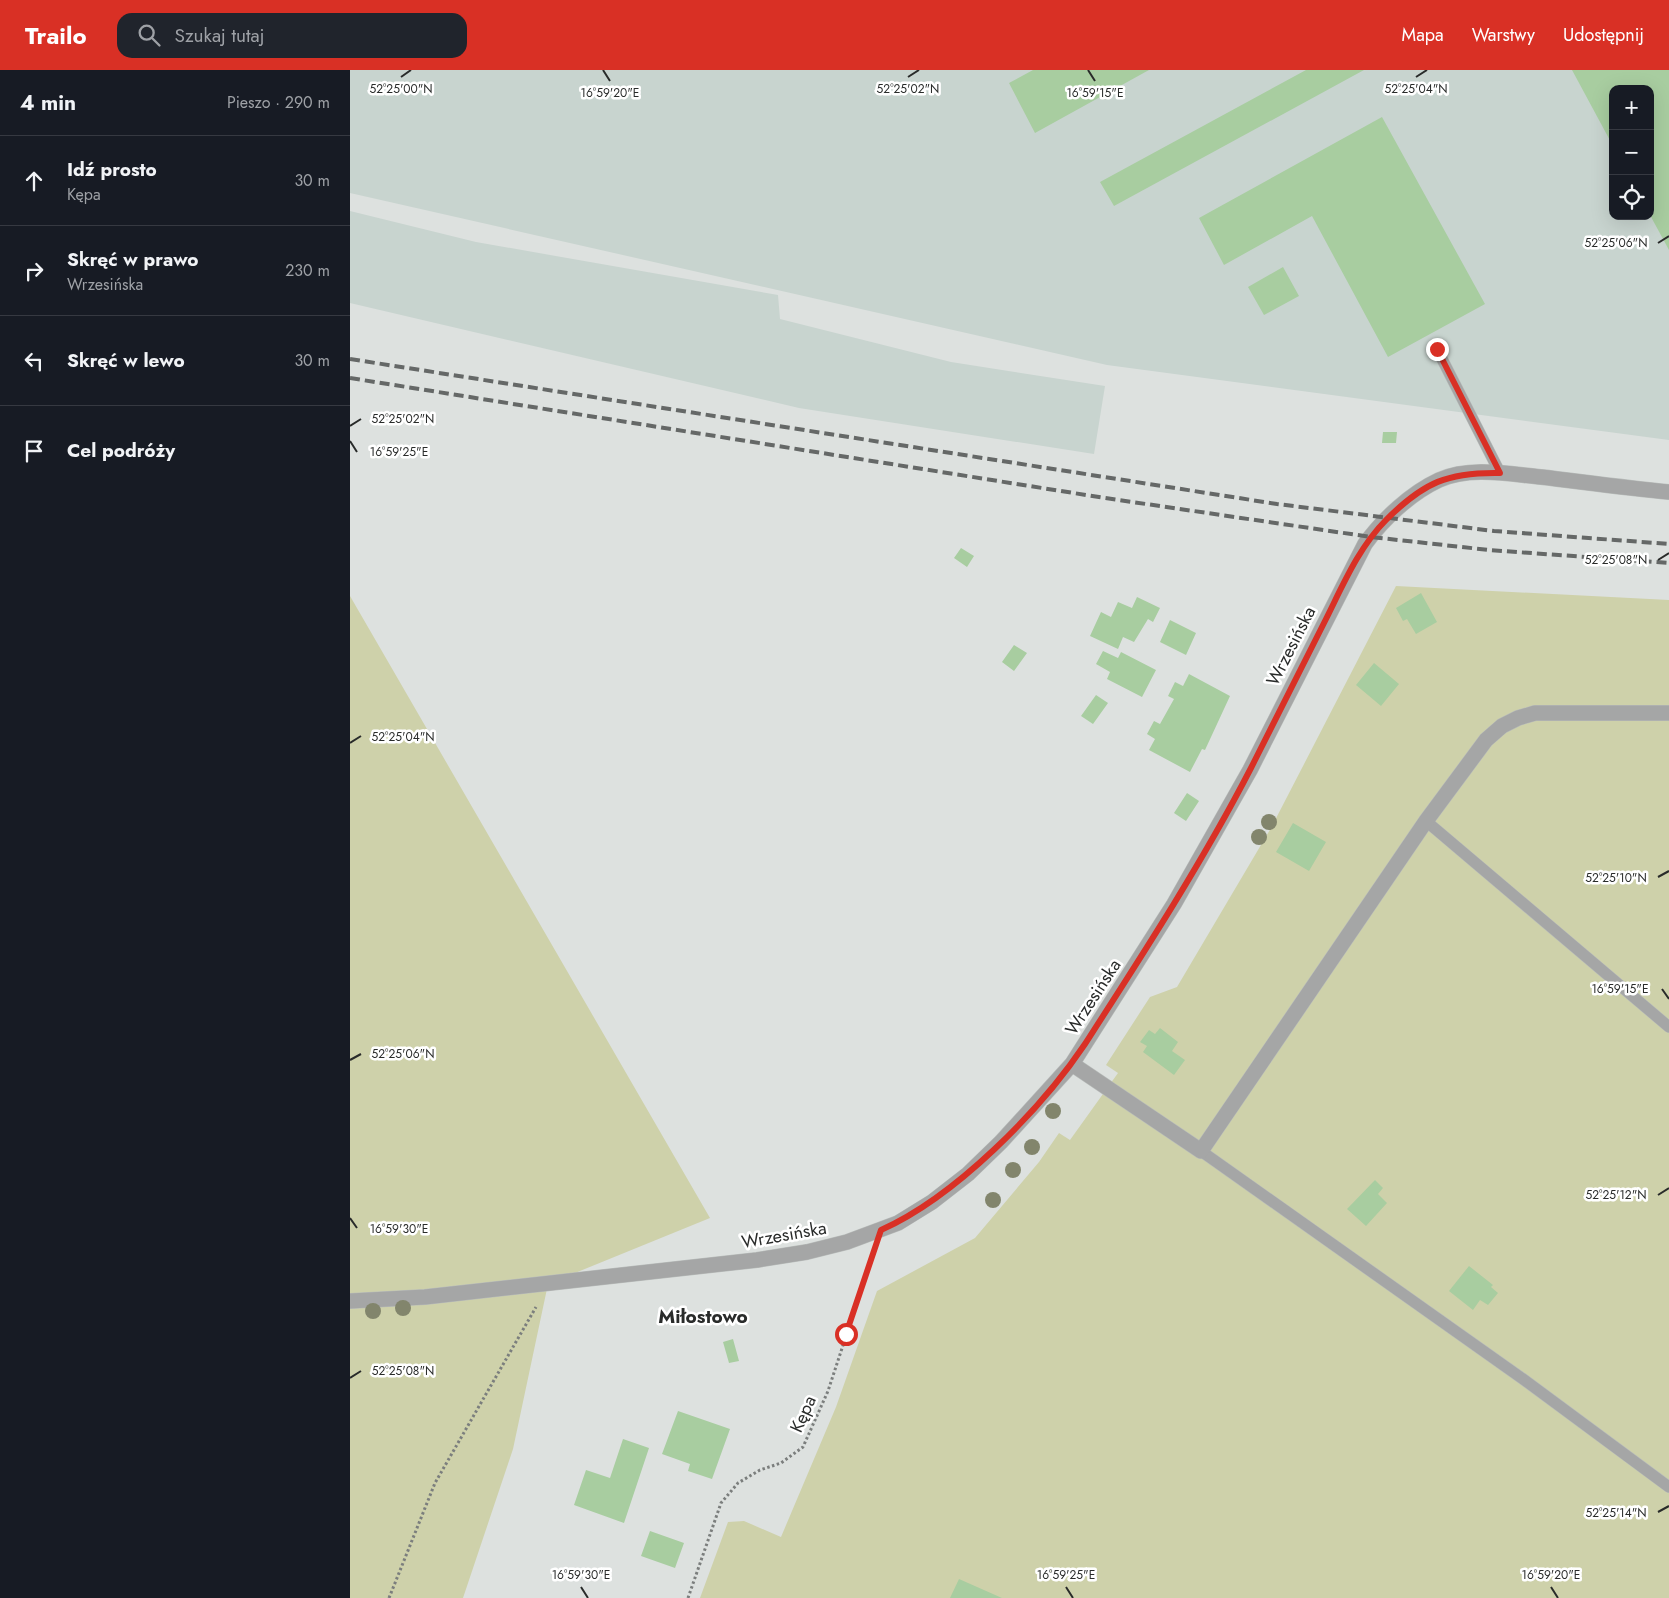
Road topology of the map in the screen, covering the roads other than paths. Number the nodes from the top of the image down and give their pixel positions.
1 (1437, 349) dead end
2 (1500, 473) junction
3 (1669, 492) edge
4 (1669, 713) edge
5 (1426, 820) junction
6 (1669, 1027) edge
7 (1072, 1064) junction
8 (1200, 1151) junction
9 (350, 1301) edge
10 (1669, 1487) edge

1 - 2 lane
2 - 3 street, Wrzesińska
2 - 7 street, Wrzesińska
4 - 5 street
5 - 6 lane
5 - 8 street
7 - 8 street
7 - 9 street, Wrzesińska
8 - 10 lane

